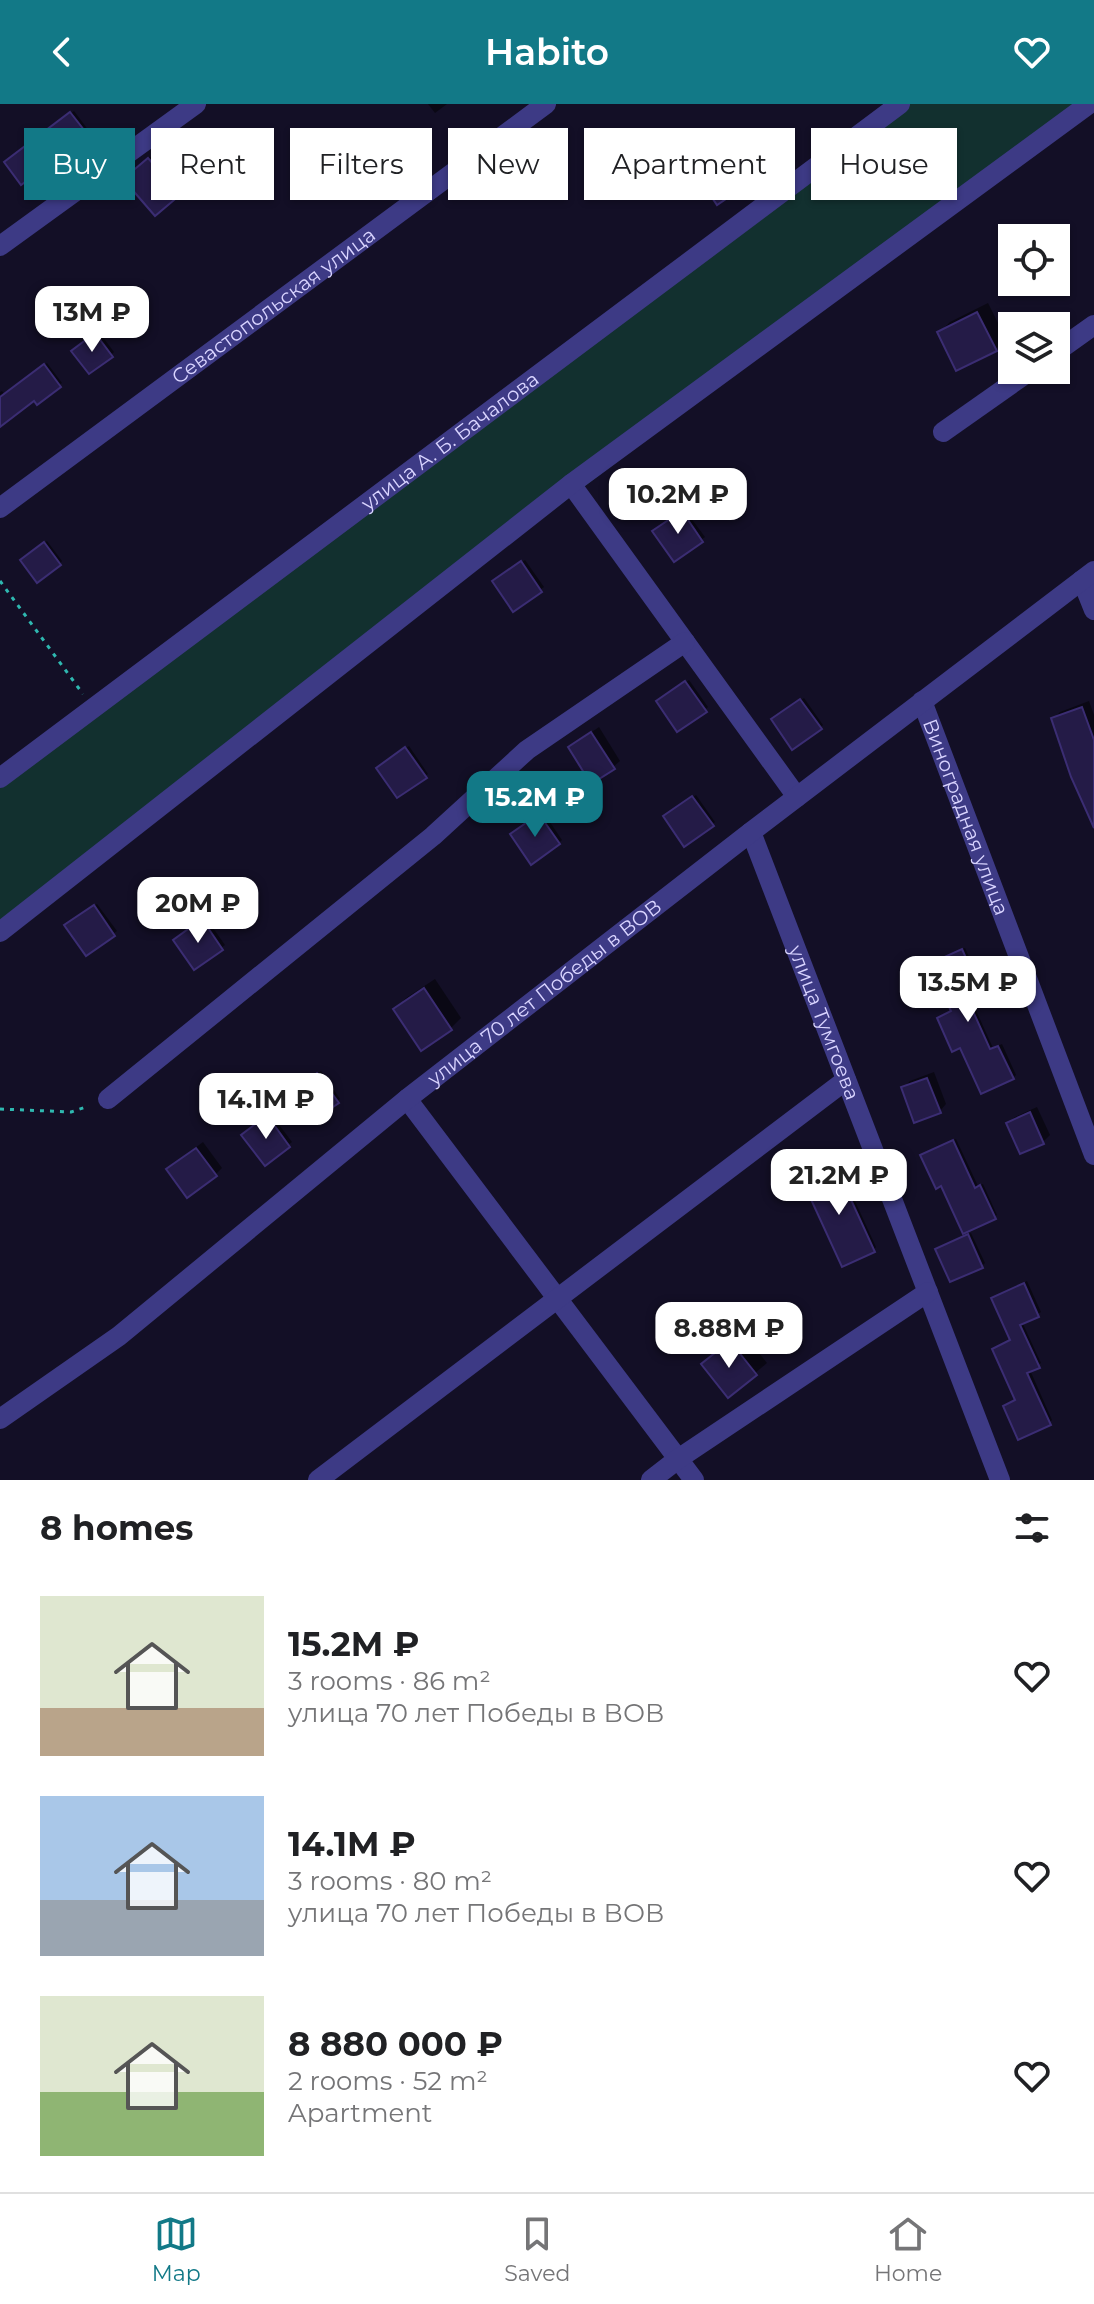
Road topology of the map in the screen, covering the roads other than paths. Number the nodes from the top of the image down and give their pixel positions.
1 (196, 104) edge
2 (546, 104) edge
3 (900, 104) edge
4 (1089, 104) edge
5 (0, 246) edge
6 (1094, 325) edge
7 (1070, 342) edge
8 (1011, 384) edge
9 (943, 432) dead end
10 (571, 484) junction
11 (0, 508) edge
12 (1088, 576) edge
13 (1094, 610) edge
14 (685, 642) junction
15 (922, 701) junction
16 (0, 778) edge
17 (797, 797) junction
18 (751, 832) junction
19 (0, 932) edge
20 (846, 1080) junction
21 (108, 1099) road end
22 (407, 1099) junction
23 (1094, 1155) edge
24 (928, 1292) junction
25 (557, 1298) junction
26 (0, 1419) edge
27 (678, 1459) junction
28 (318, 1480) edge
29 (651, 1480) edge
30 (694, 1480) edge
31 (1000, 1480) edge

1 - 5 street
2 - 11 street, Севастопольская улица
3 - 16 street, улица А. Б. Бачалова
4 - 10 street
6 - 7 street
8 - 9 street
10 - 14 street
10 - 19 street
12 - 13 street
12 - 15 street, улица 70 лет Победы в ВОВ
14 - 17 street
14 - 21 street
15 - 17 street, улица 70 лет Победы в ВОВ
15 - 23 street, Виноградная улица
17 - 18 street, улица 70 лет Победы в ВОВ
18 - 20 street, улица Тумгоева
18 - 22 street, улица 70 лет Победы в ВОВ
20 - 24 street, улица Тумгоева
20 - 25 street
22 - 25 street
22 - 26 street, улица 70 лет Победы в ВОВ
24 - 27 street
24 - 31 street, улица Тумгоева
25 - 27 street
25 - 28 street
27 - 29 street
27 - 30 street

